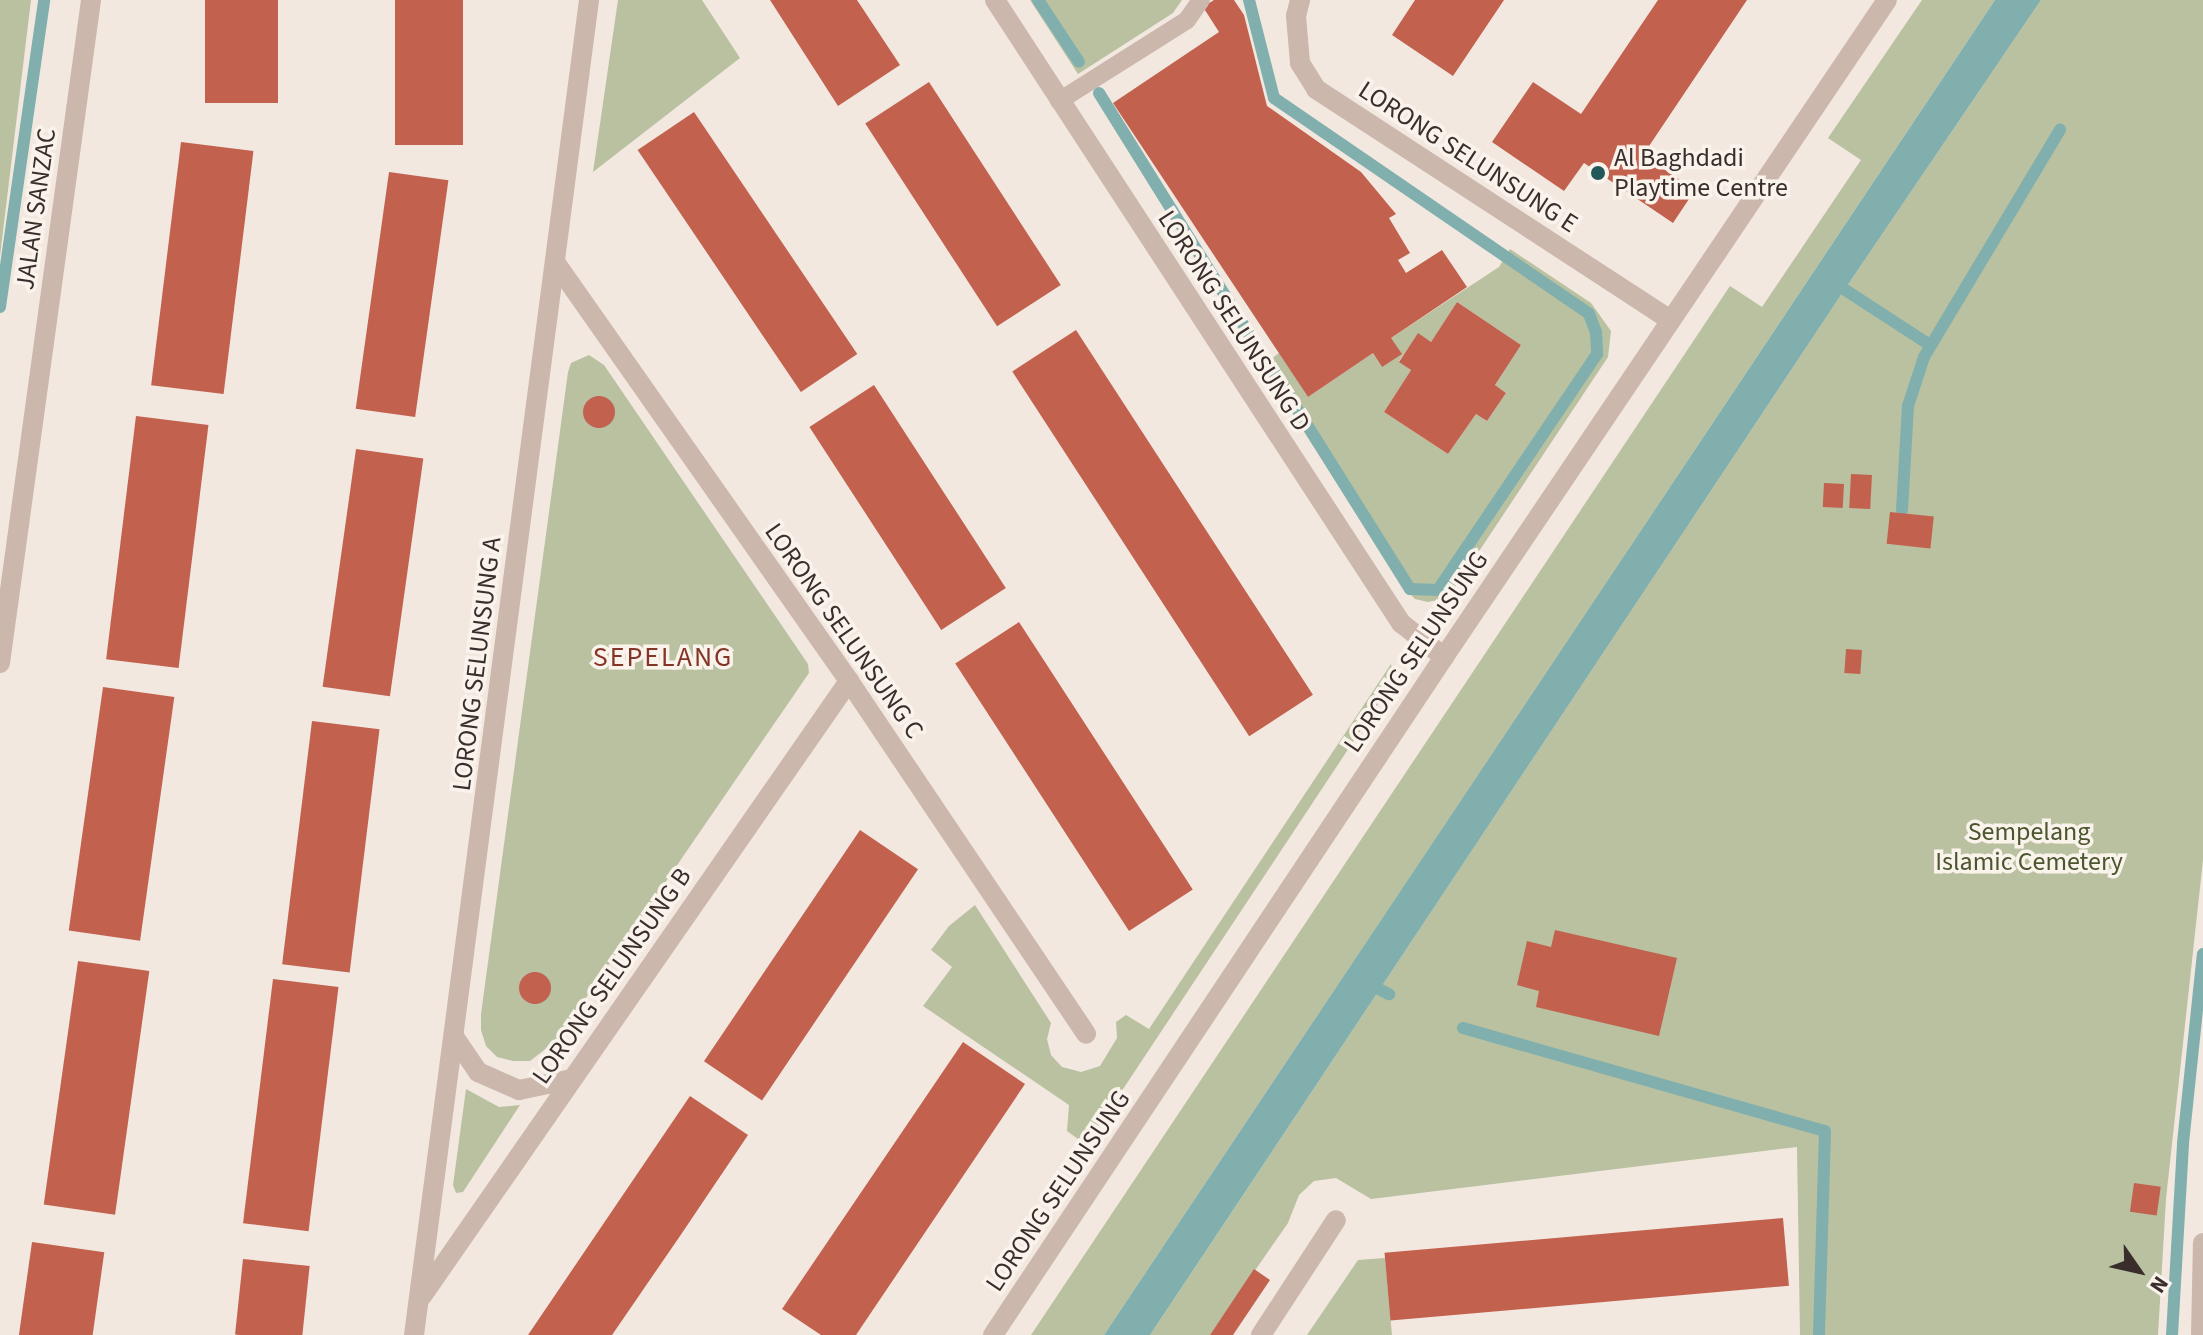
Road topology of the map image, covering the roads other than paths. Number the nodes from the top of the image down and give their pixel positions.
1 (91, 0) edge
2 (589, 0) edge
3 (995, 0) edge
4 (1201, 0) edge
5 (1300, 0) edge
6 (1887, 0) edge
7 (1059, 101) junction
8 (555, 262) junction
9 (1670, 320) junction
10 (1444, 657) junction
11 (0, 663) edge
12 (849, 681) junction
13 (1086, 1034) dead end
14 (455, 1038) junction
15 (572, 1079) junction
16 (1336, 1220) dead end
17 (2203, 1245) edge
18 (419, 1300) junction
19 (414, 1335) edge
20 (993, 1335) edge
21 (1261, 1335) edge
22 (2201, 1335) edge

1 - 11 street, JALAN SANZAC
2 - 8 street, LORONG SELUNSUNG A
3 - 7 street, LORONG SELUNSUNG D
4 - 7 lane
5 - 9 street, LORONG SELUNSUNG E
6 - 9 street, LORONG SELUNSUNG
7 - 10 street, LORONG SELUNSUNG D
8 - 12 street, LORONG SELUNSUNG C
8 - 14 street, LORONG SELUNSUNG A
9 - 10 street, LORONG SELUNSUNG
10 - 20 street, LORONG SELUNSUNG
12 - 13 street, LORONG SELUNSUNG C
12 - 15 street, LORONG SELUNSUNG B
14 - 15 street
14 - 18 street, LORONG SELUNSUNG A
15 - 18 street, LORONG SELUNSUNG B
16 - 21 street
17 - 22 street
18 - 19 street, LORONG SELUNSUNG A

